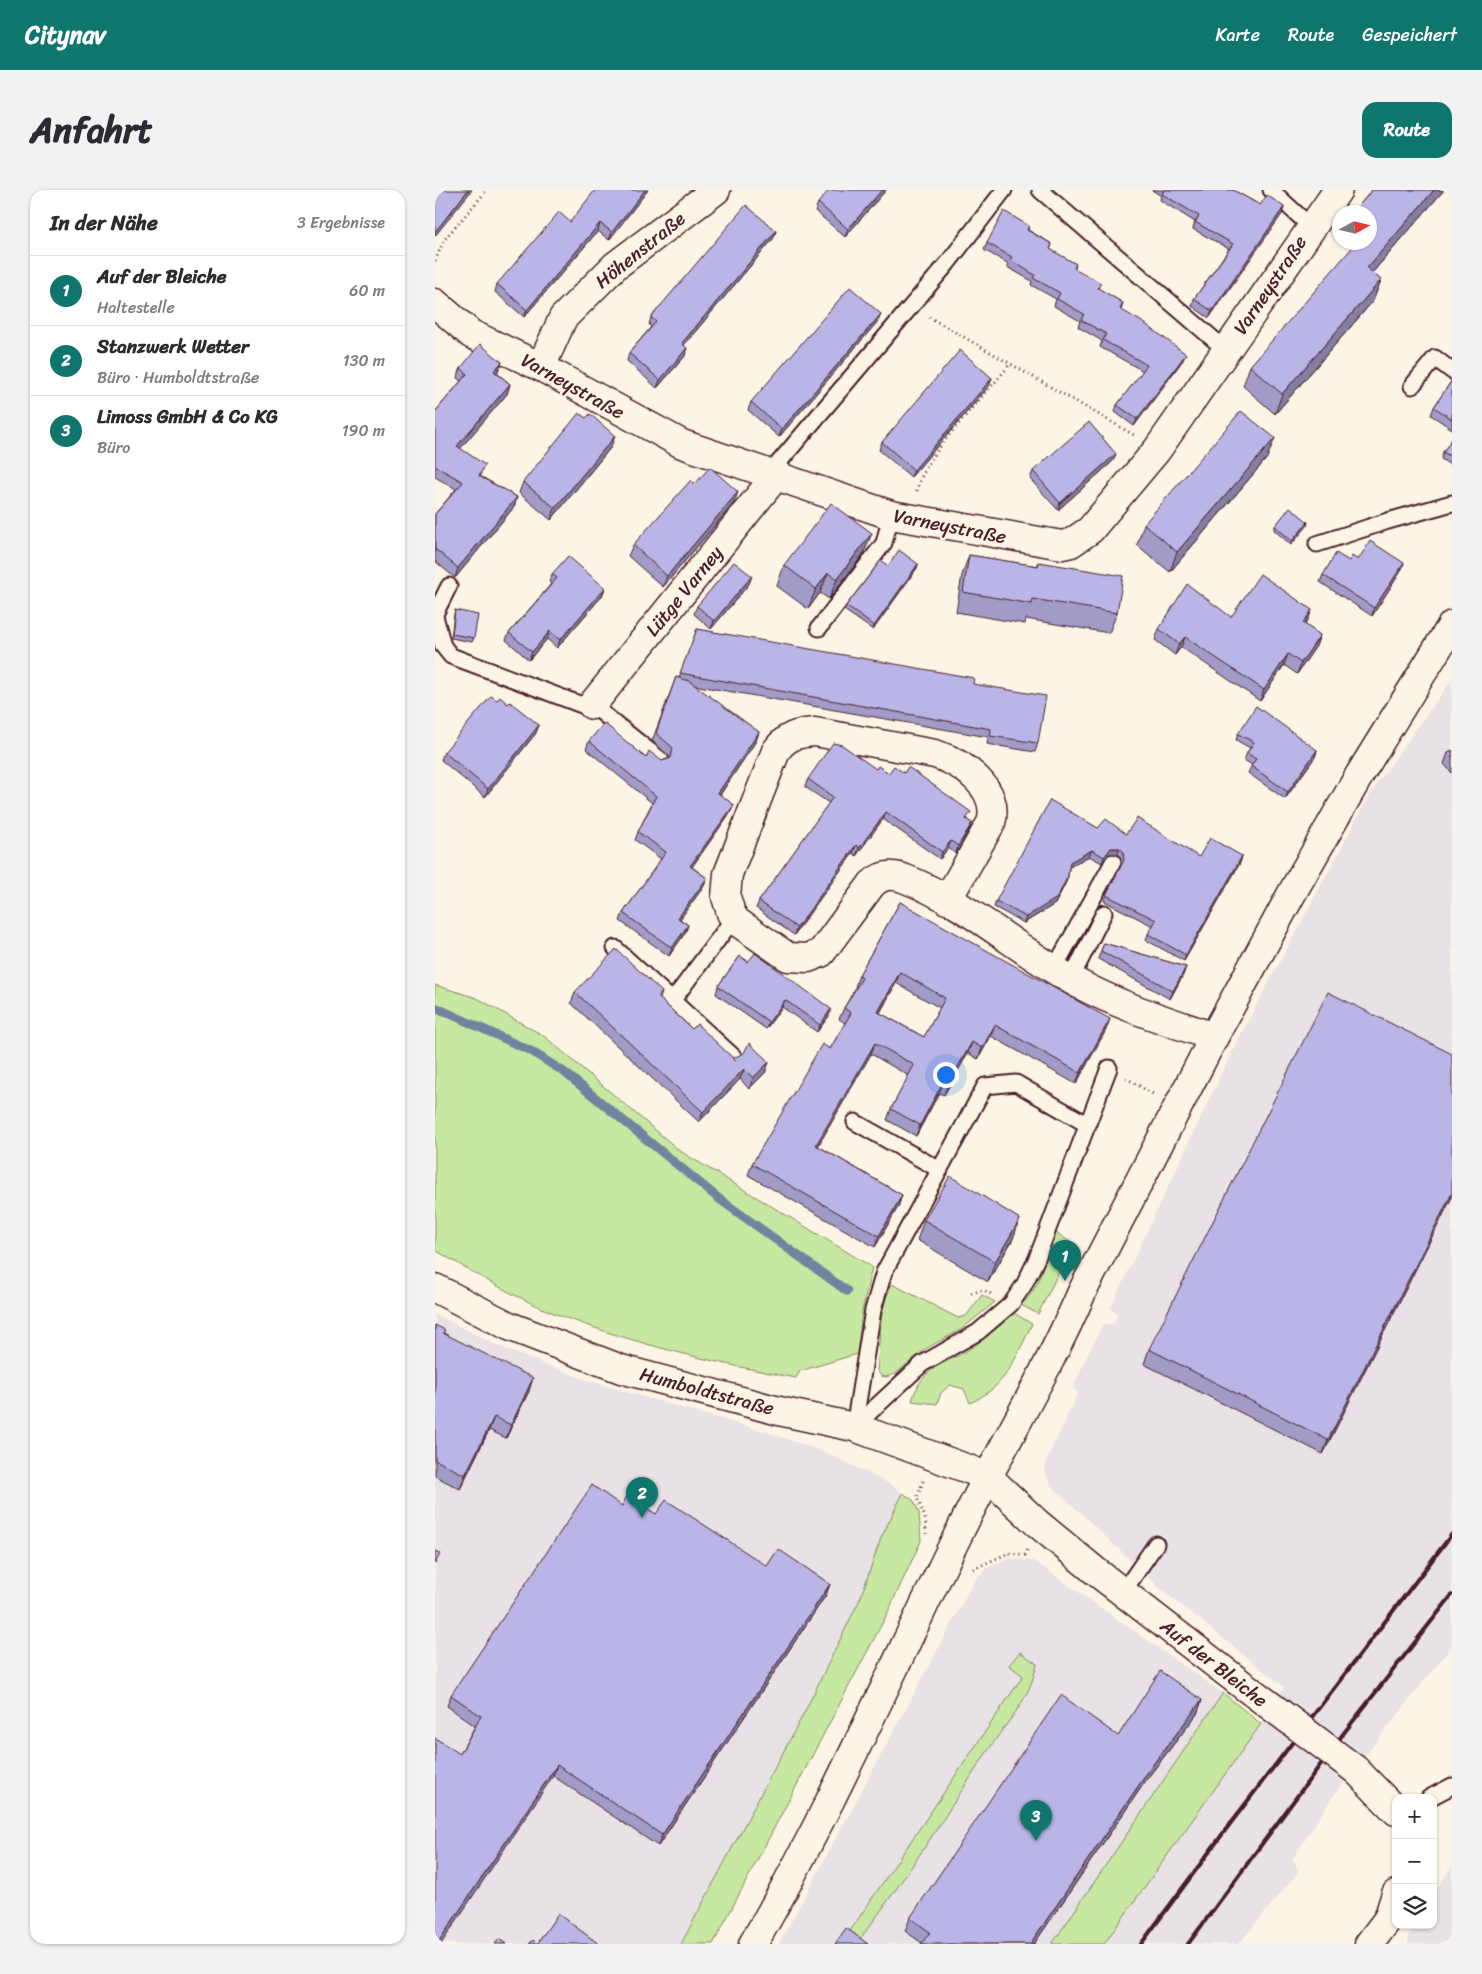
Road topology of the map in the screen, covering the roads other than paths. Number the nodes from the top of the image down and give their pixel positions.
1 (716, 190) edge
2 (1005, 190) edge
3 (1041, 190) edge
4 (1271, 190) edge
5 (1337, 190) edge
6 (1311, 227) junction
7 (436, 307) edge
8 (1226, 350) junction
9 (541, 367) junction
10 (1452, 371) edge
11 (1412, 386) dead end
12 (772, 476) junction
13 (1452, 503) edge
14 (902, 517) junction
15 (1317, 544) dead end
16 (449, 586) dead end
17 (435, 615) edge
18 (1452, 626) edge
19 (819, 628) dead end
20 (592, 705) junction
21 (661, 760) edge
22 (1113, 862) dead end
23 (947, 900) junction
24 (1105, 913) dead end
25 (734, 918) junction
26 (615, 948) edge
27 (1063, 974) junction
28 (673, 1000) junction
29 (1214, 1037) junction
30 (734, 1057) edge
31 (1109, 1068) dead end
32 (855, 1122) dead end
33 (1088, 1125) junction
34 (940, 1170) junction
35 (435, 1288) edge
36 (854, 1427) junction
37 (987, 1476) junction
38 (1156, 1544) dead end
39 (1123, 1592) junction
40 (1452, 1786) edge
41 (1437, 1794) edge
42 (1392, 1807) edge
43 (1392, 1906) edge
44 (753, 1944) edge
45 (1369, 1944) edge

1 - 9 street, Höhenstraße
2 - 12 lane
3 - 8 lane
4 - 6 lane
5 - 6 street, Varneystraße
6 - 8 street, Varneystraße
7 - 9 street, Varneystraße
8 - 14 street, Varneystraße
9 - 12 street, Varneystraße
10 - 11 lane
12 - 14 street, Varneystraße
12 - 20 street, Lütge Varney
13 - 15 lane
14 - 19 lane
16 - 17 lane
17 - 20 lane
18 - 29 street
20 - 21 lane
22 - 27 lane
23 - 25 street
23 - 25 street
23 - 27 street
24 - 27 lane
25 - 28 lane
26 - 28 lane
27 - 29 street
28 - 30 lane
29 - 37 street
31 - 33 lane
32 - 34 lane
33 - 34 lane
33 - 36 lane
34 - 36 lane
35 - 36 street, Humboldtstraße
36 - 37 street, Humboldtstraße
37 - 39 street, Auf der Bleiche
37 - 44 street
38 - 39 lane
39 - 42 street, Auf der Bleiche, bridge
40 - 41 lane
43 - 45 street

